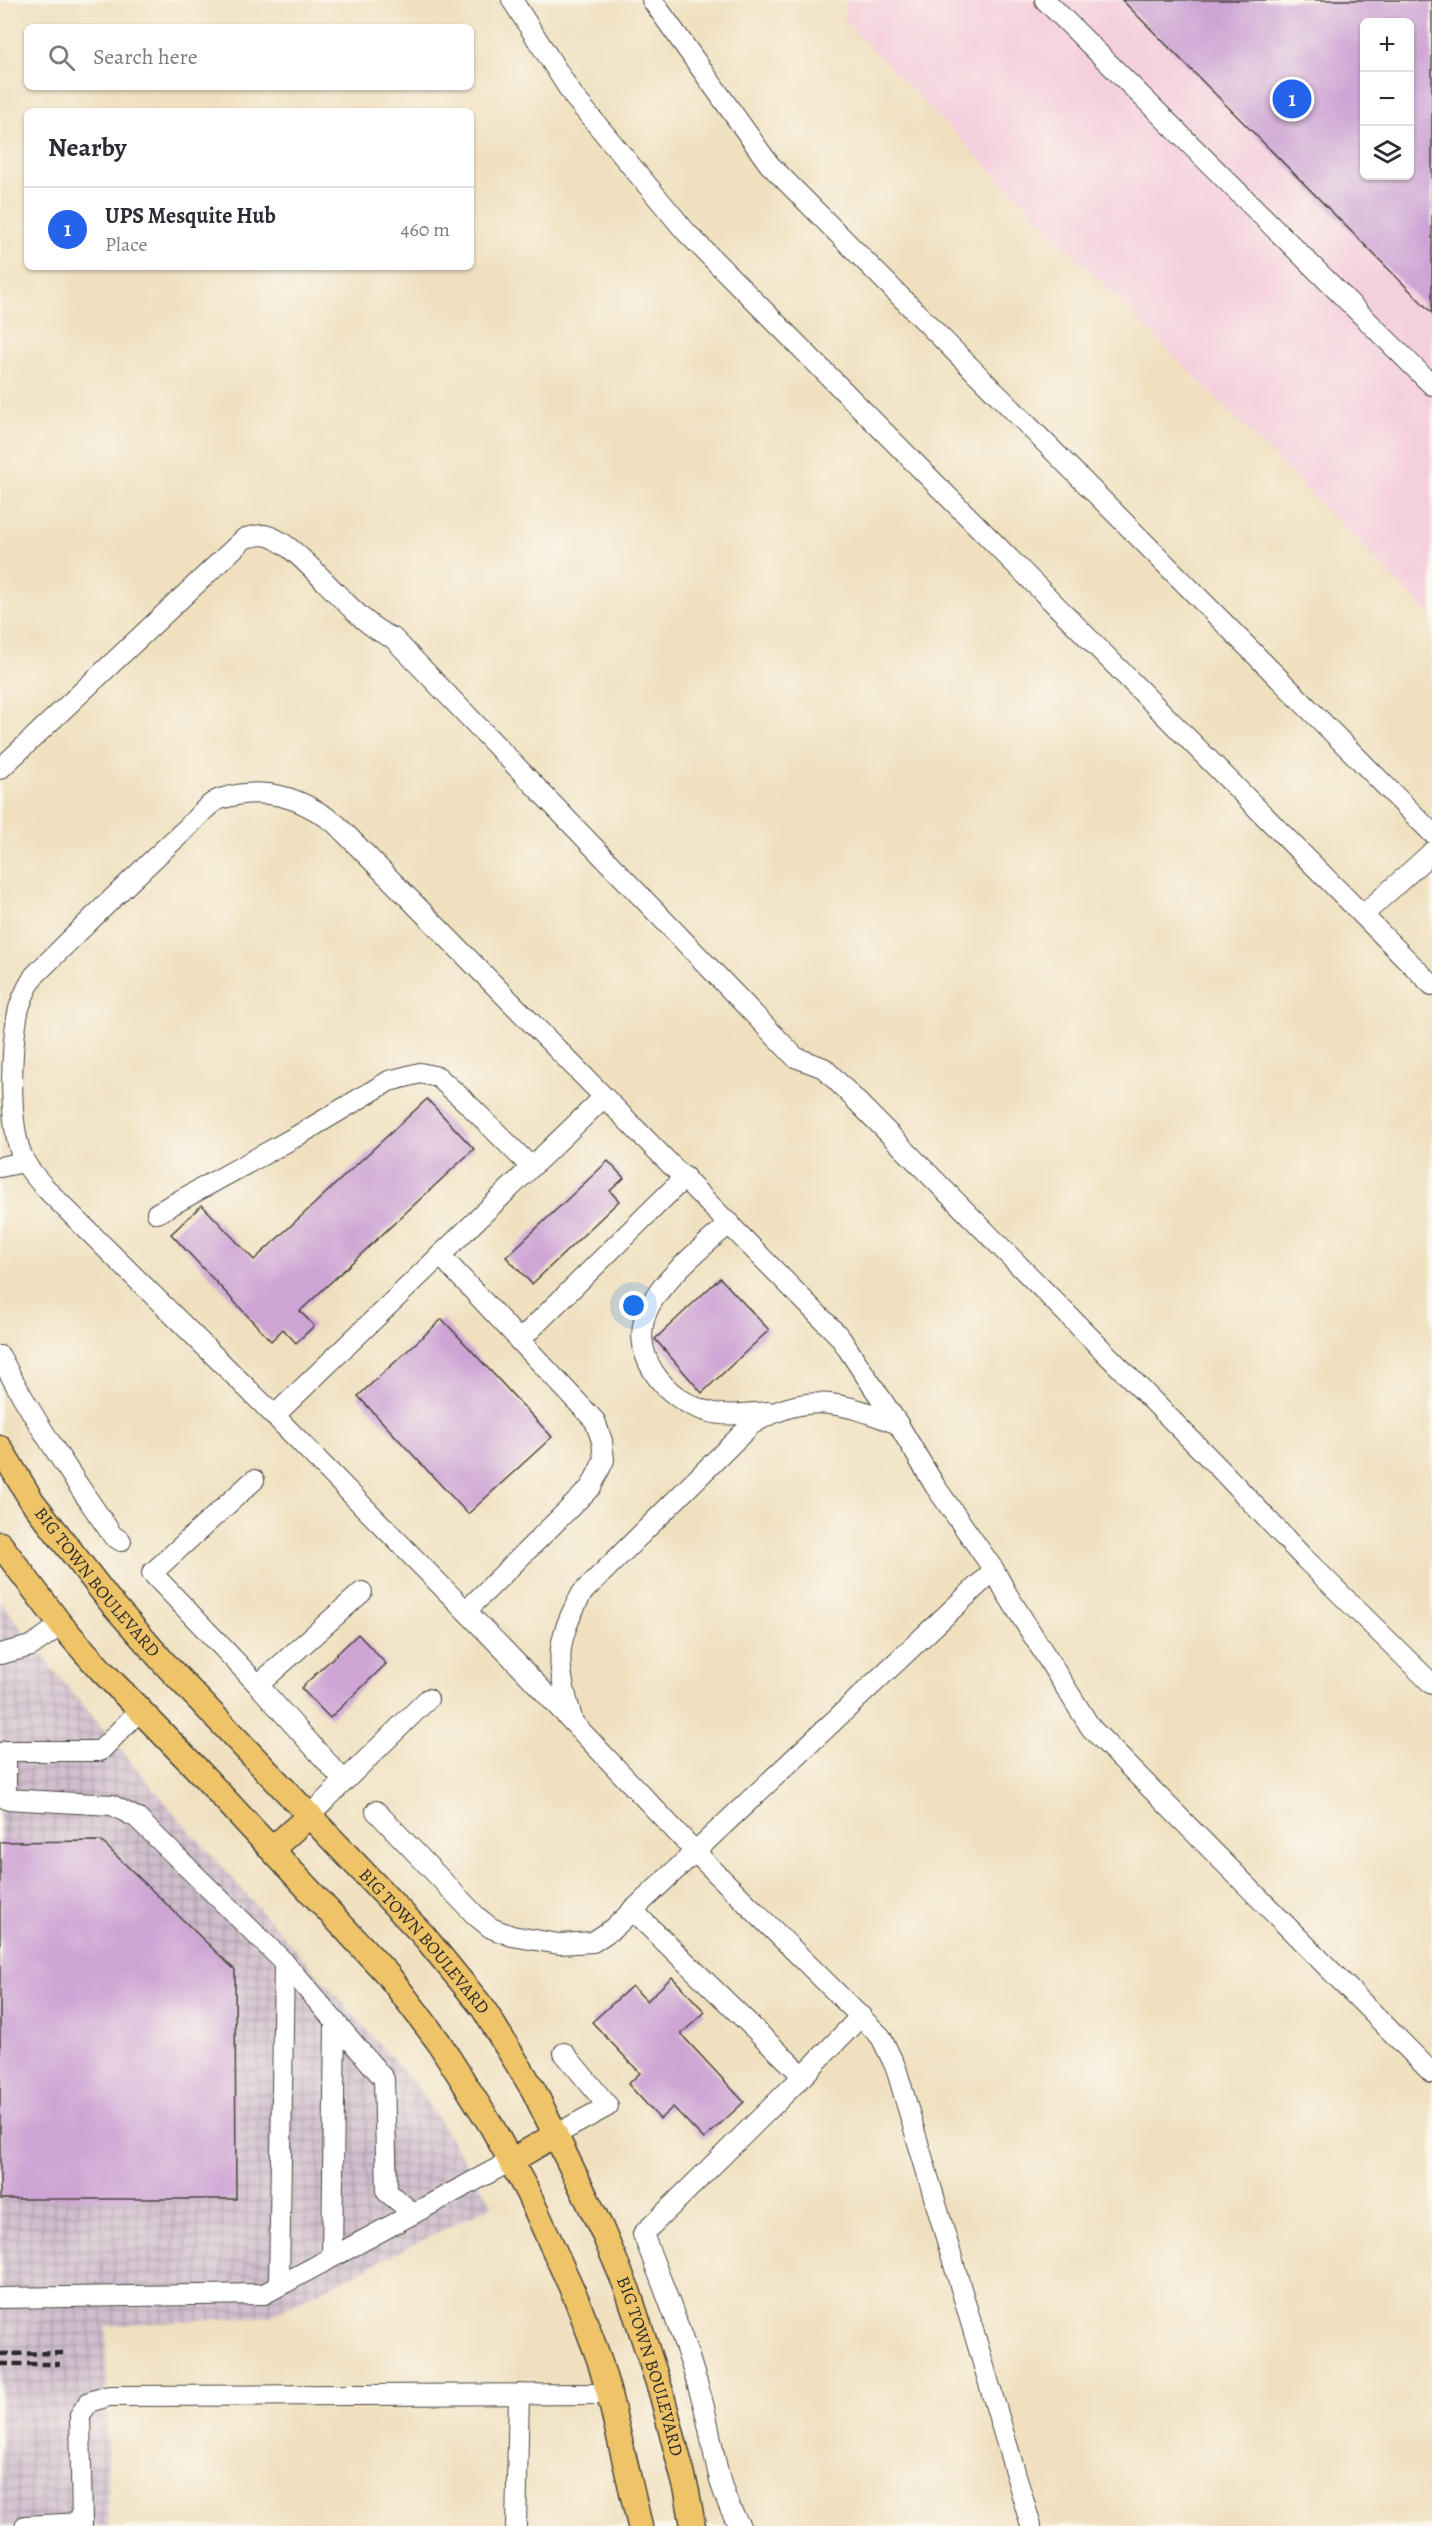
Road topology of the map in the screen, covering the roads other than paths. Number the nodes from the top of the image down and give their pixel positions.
1 (512, 0) edge
2 (652, 0) edge
3 (1045, 0) edge
4 (1432, 385) edge
5 (0, 769) edge
6 (1432, 833) edge
7 (1432, 852) edge
8 (1363, 915) junction
9 (1432, 985) edge
10 (604, 1096) junction
11 (24, 1162) junction
12 (0, 1167) edge
13 (531, 1167) junction
14 (685, 1177) junction
15 (157, 1213) dead end
16 (730, 1223) junction
17 (440, 1255) junction
18 (519, 1341) junction
19 (0, 1356) edge
20 (775, 1412) junction
21 (274, 1416) junction
22 (898, 1424) junction
23 (0, 1448) edge
24 (254, 1480) dead end
25 (121, 1541) dead end
26 (0, 1544) edge
27 (994, 1570) junction
28 (362, 1592) dead end
29 (466, 1611) junction
30 (62, 1625) junction
31 (0, 1654) edge
32 (1432, 1684) edge
33 (258, 1685) junction
34 (428, 1699) dead end
35 (140, 1711) junction
36 (573, 1722) junction
37 (3, 1751) edge
38 (344, 1781) junction
39 (376, 1811) dead end
40 (310, 1815) junction
41 (272, 1849) junction
42 (694, 1850) junction
43 (632, 1910) junction
44 (284, 1962) junction
45 (861, 2016) junction
46 (335, 2022) junction
47 (564, 2053) dead end
48 (1432, 2073) edge
49 (803, 2076) junction
50 (555, 2134) junction
51 (511, 2162) junction
52 (413, 2213) junction
53 (332, 2256) junction
54 (279, 2285) junction
55 (0, 2298) edge
56 (519, 2394) junction
57 (609, 2394) junction
58 (82, 2524) edge
59 (25, 2526) edge
60 (516, 2526) edge
61 (640, 2526) edge
62 (693, 2526) edge
63 (740, 2526) edge
64 (1031, 2526) edge

1 - 8 lane
2 - 6 lane
3 - 4 lane
5 - 32 lane
7 - 8 lane
8 - 9 lane
10 - 11 lane
10 - 13 lane
10 - 14 lane
11 - 12 lane
11 - 21 lane
13 - 15 lane
13 - 17 lane
14 - 16 lane
14 - 18 lane
16 - 20 lane
16 - 22 lane
17 - 18 lane
17 - 21 lane
18 - 29 lane
19 - 25 lane
20 - 22 lane
20 - 36 lane
21 - 29 lane
22 - 27 lane
23 - 40 main road, BIG TOWN BOULEVARD
24 - 33 lane
26 - 30 main road
27 - 42 lane
27 - 48 lane
28 - 33 lane
29 - 36 lane
30 - 31 lane
30 - 35 main road
33 - 38 lane
34 - 38 lane
35 - 37 lane
35 - 41 main road
36 - 42 lane
37 - 44 lane
38 - 40 lane
39 - 43 lane
40 - 41 main road
40 - 50 main road, BIG TOWN BOULEVARD
41 - 51 main road
42 - 43 lane
42 - 45 lane
43 - 49 lane
44 - 46 lane
44 - 54 lane
45 - 49 lane
45 - 64 lane
46 - 52 lane
46 - 53 lane
47 - 50 lane
49 - 63 lane
50 - 51 main road
50 - 62 main road, BIG TOWN BOULEVARD
51 - 52 lane
51 - 57 main road
52 - 53 lane
53 - 54 lane
54 - 55 lane
56 - 57 lane
56 - 58 lane
56 - 60 lane
57 - 61 main road
58 - 59 lane

